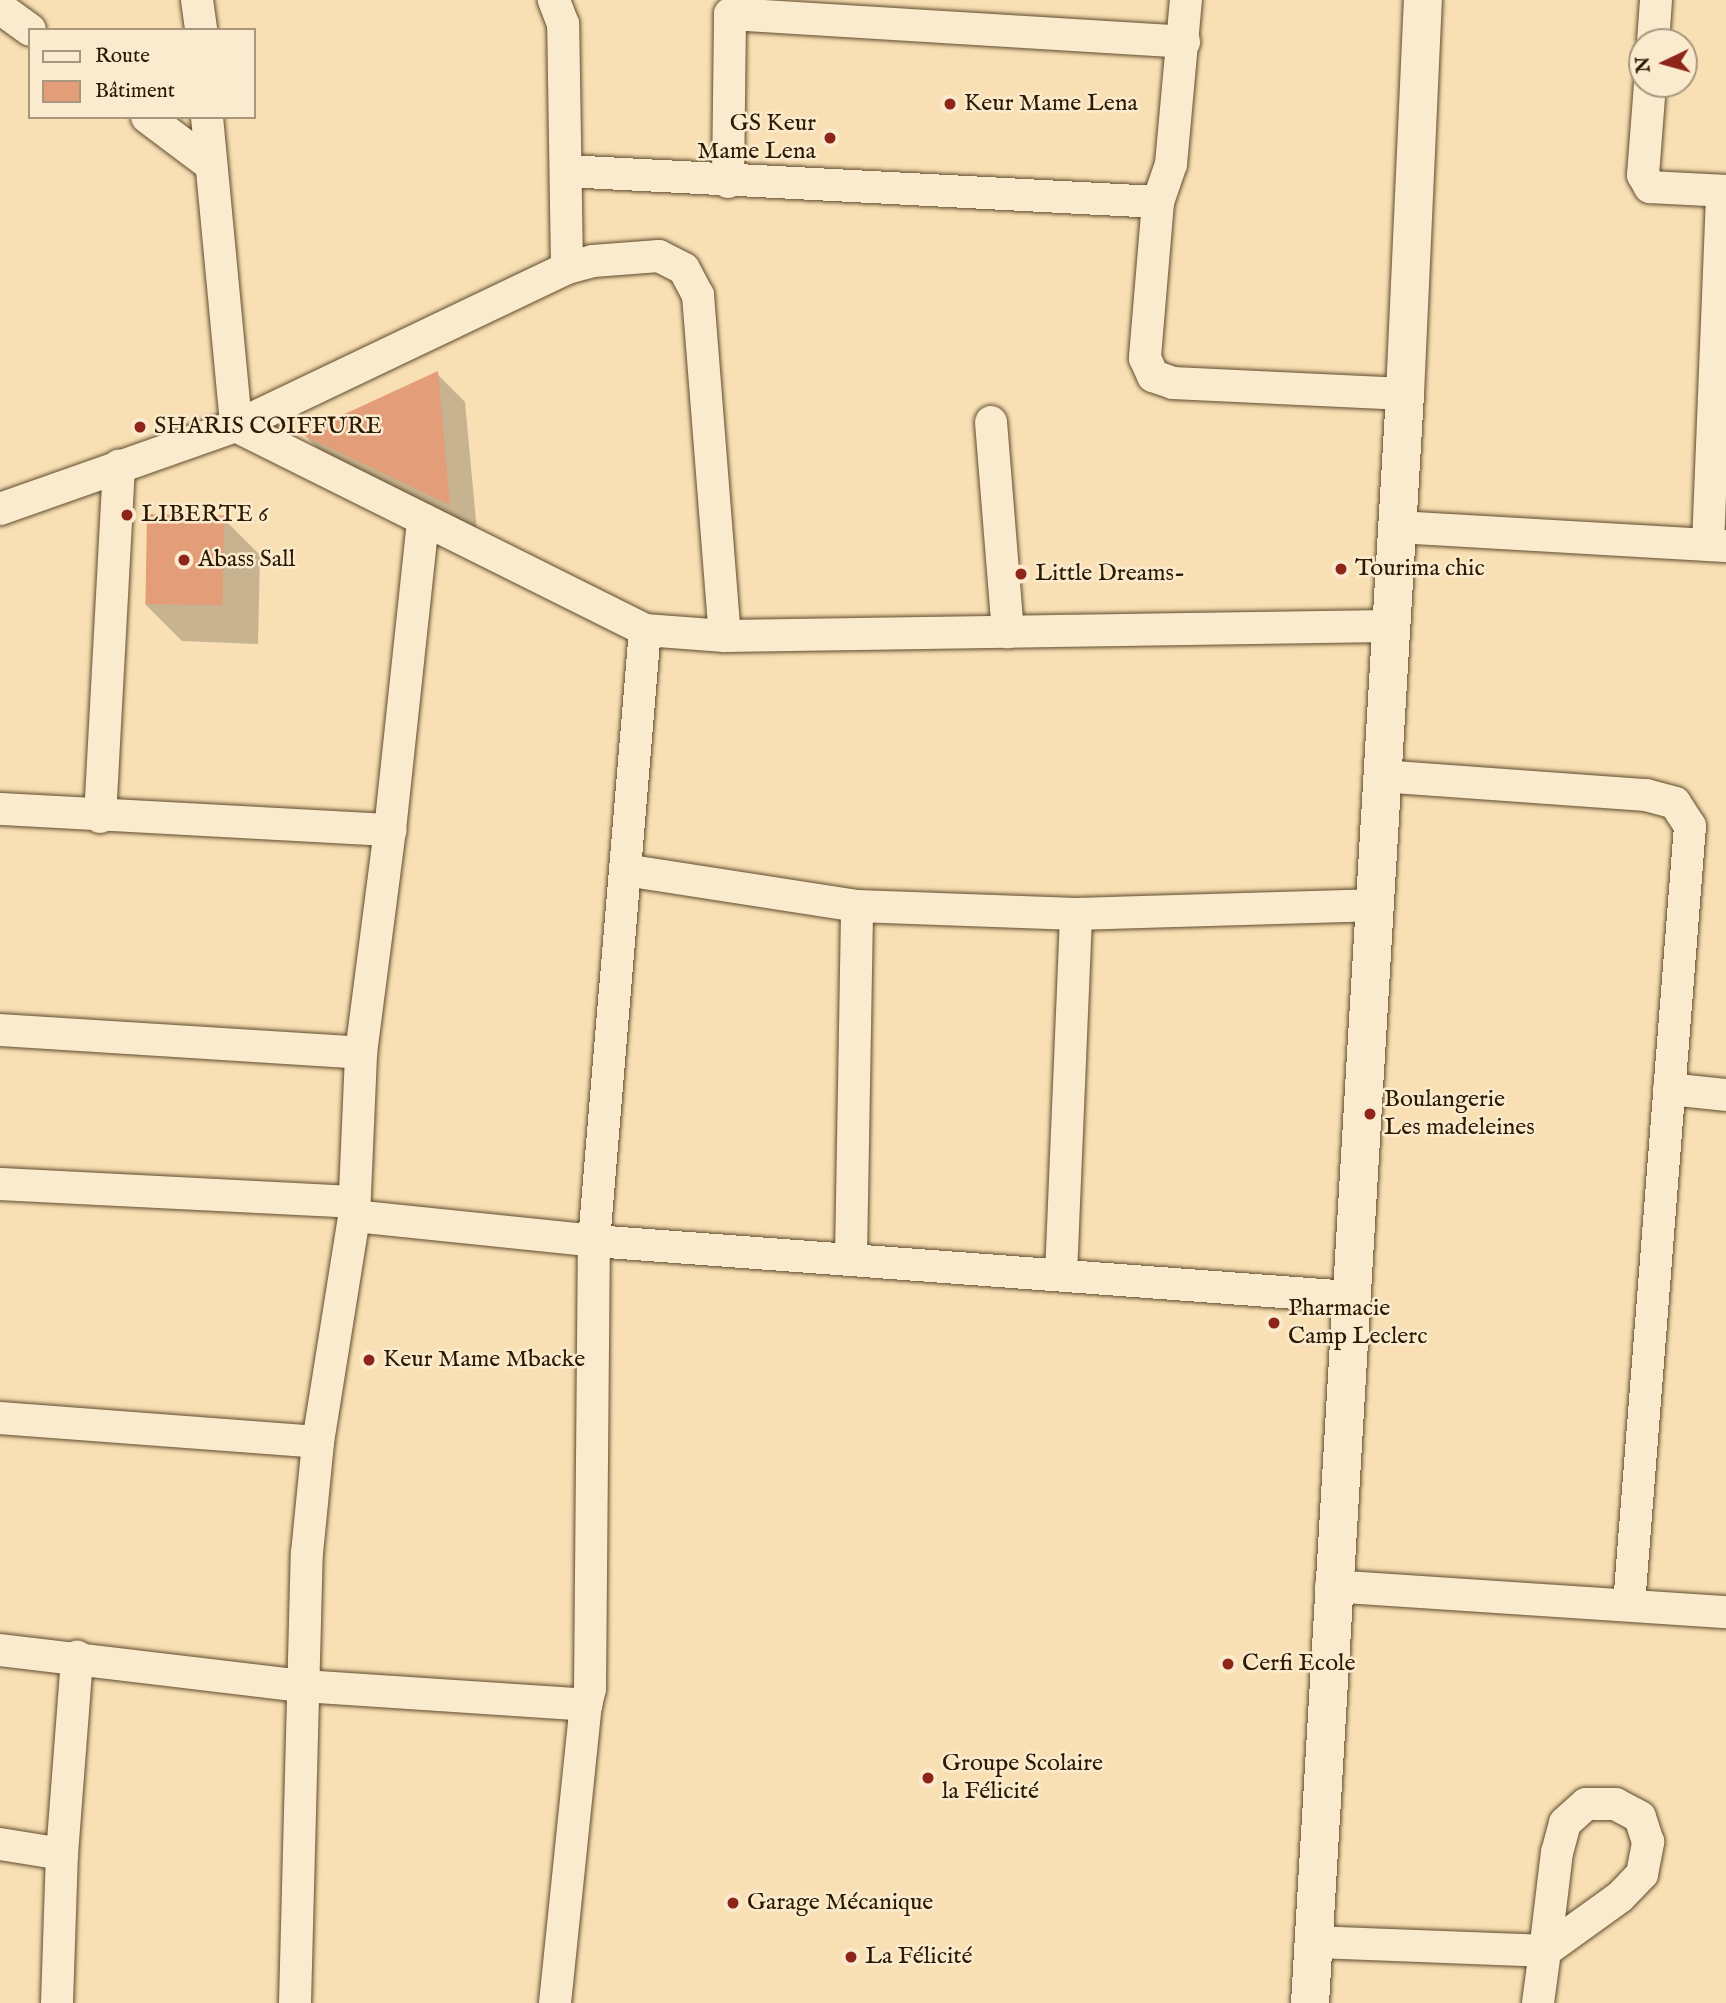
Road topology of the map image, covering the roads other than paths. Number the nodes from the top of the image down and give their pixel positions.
1 (197, 0) edge
2 (554, 0) edge
3 (1186, 0) edge
4 (1423, 0) edge
5 (1656, 0) edge
6 (0, 8) edge
7 (201, 28) edge
8 (1654, 28) edge
9 (28, 29) edge
10 (1184, 42) junction
11 (1649, 98) edge
12 (150, 119) edge
13 (207, 119) edge
14 (211, 164) junction
15 (566, 171) junction
16 (728, 182) junction
17 (1724, 191) edge
18 (1158, 202) junction
19 (567, 268) junction
20 (1405, 394) junction
21 (991, 422) dead end
22 (236, 426) junction
23 (119, 466) junction
24 (2, 503) edge
25 (423, 520) junction
26 (1396, 527) junction
27 (1717, 546) edge
28 (1389, 626) junction
29 (645, 630) junction
30 (1007, 632) junction
31 (725, 636) junction
32 (1380, 776) junction
33 (0, 809) edge
34 (100, 817) junction
35 (390, 830) junction
36 (625, 870) junction
37 (1372, 905) junction
38 (857, 906) junction
39 (1076, 914) junction
40 (0, 1030) edge
41 (361, 1053) junction
42 (1669, 1089) junction
43 (1726, 1095) edge
44 (0, 1184) edge
45 (353, 1209) junction
46 (594, 1241) junction
47 (851, 1257) junction
48 (1061, 1275) junction
49 (1350, 1297) junction
50 (0, 1418) edge
51 (318, 1442) junction
52 (1331, 1586) junction
53 (1629, 1604) junction
54 (1726, 1612) edge
55 (0, 1650) edge
56 (77, 1657) junction
57 (303, 1686) junction
58 (586, 1705) junction
59 (0, 1844) edge
60 (62, 1854) junction
61 (1314, 1942) junction
62 (1545, 1951) junction
63 (57, 2003) edge
64 (295, 2003) edge
65 (555, 2003) edge
66 (1310, 2003) edge
67 (1538, 2003) edge

1 - 7 street
2 - 15 street
3 - 10 street
4 - 20 street
5 - 8 street
6 - 9 street
10 - 16 street
10 - 18 street
11 - 17 street
12 - 14 street
13 - 14 street
14 - 22 street
15 - 16 street
15 - 19 street
16 - 18 street
17 - 27 street
18 - 20 street
19 - 22 street
19 - 31 street
20 - 26 street
21 - 30 street
22 - 23 street
22 - 25 street
23 - 24 street
23 - 34 street
25 - 29 street
25 - 35 street
26 - 27 street
26 - 28 street
28 - 30 street
28 - 32 street
29 - 31 street
29 - 36 street
30 - 31 street
32 - 37 street
32 - 42 street
33 - 34 street
34 - 35 street
35 - 41 street
36 - 38 street
36 - 46 street
37 - 39 street
37 - 49 street
38 - 39 street
38 - 47 street
39 - 48 street
40 - 41 street
41 - 45 street
42 - 43 street
42 - 53 street
44 - 45 street
45 - 46 street
45 - 51 street
46 - 47 street
46 - 58 street
47 - 48 street
48 - 49 street
49 - 52 street
50 - 51 street
51 - 57 street
52 - 53 street
52 - 61 street
53 - 54 street
55 - 56 street
56 - 57 street
56 - 60 street
57 - 58 street
57 - 64 street
58 - 65 street
59 - 60 street
60 - 63 street
61 - 62 street
61 - 66 street
62 - 62 street
62 - 67 street

